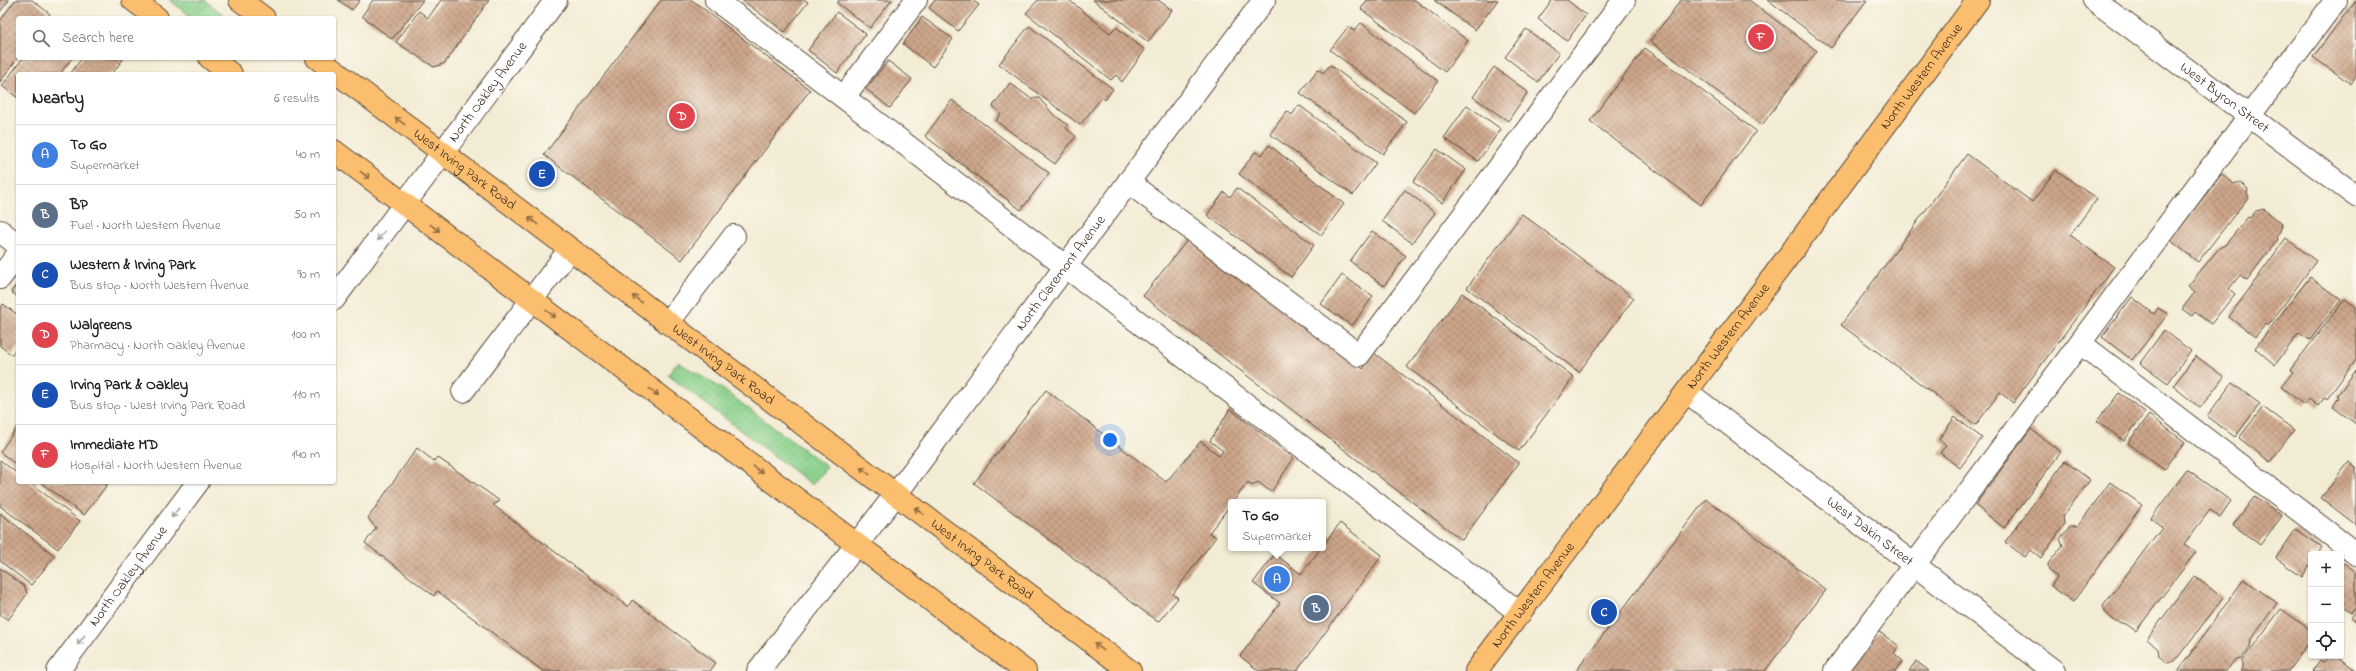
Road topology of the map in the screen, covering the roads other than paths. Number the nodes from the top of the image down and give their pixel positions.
1 (133, 0) edge
2 (240, 0) edge
3 (556, 0) edge
4 (716, 0) edge
5 (916, 0) edge
6 (1264, 0) edge
7 (1624, 0) edge
8 (1978, 0) edge
9 (2094, 0) edge
10 (2336, 0) edge
11 (154, 16) edge
12 (261, 16) edge
13 (213, 60) edge
14 (320, 60) edge
15 (228, 72) edge
16 (336, 72) edge
17 (336, 72) edge
18 (844, 98) junction
19 (2249, 116) junction
20 (336, 153) edge
21 (443, 153) junction
22 (1128, 182) junction
23 (2356, 196) edge
24 (404, 204) junction
25 (0, 231) edge
26 (734, 236) dead end
27 (16, 243) edge
28 (570, 249) junction
29 (16, 257) edge
30 (1066, 266) junction
31 (0, 278) edge
32 (336, 296) edge
33 (531, 300) junction
34 (668, 322) junction
35 (2080, 343) junction
36 (463, 391) dead end
37 (1687, 392) junction
38 (197, 484) edge
39 (896, 494) junction
40 (858, 545) junction
41 (2356, 554) edge
42 (1914, 565) junction
43 (1520, 613) junction
44 (58, 671) edge
45 (758, 671) edge
46 (1025, 671) edge
47 (1130, 671) edge
48 (1476, 671) edge
49 (1835, 671) edge
50 (2054, 671) edge

1 - 11 main road
2 - 12 main road
3 - 21 street, North Oakley Avenue
4 - 18 street
5 - 18 street
6 - 22 street, North Claremont Avenue
7 - 22 street
8 - 37 main road, North Western Avenue
9 - 19 street, West Byron Street
10 - 19 street
13 - 15 main road
17 -> 14 main road, West Irving Park Road
21 -> 16 main road, West Irving Park Road
18 - 30 street
19 - 23 street, West Byron Street
19 - 35 street
20 -> 24 main road
21 - 24 street, North Oakley Avenue
28 -> 21 main road, West Irving Park Road
22 - 30 street, North Claremont Avenue
24 -> 32 street, North Oakley Avenue
24 -> 33 main road
25 - 27 street
26 - 34 street
28 - 33 street
34 -> 28 main road, West Irving Park Road
29 - 31 street
30 - 39 street, North Claremont Avenue
30 - 43 street
33 - 36 street
33 -> 40 main road
39 -> 34 main road, West Irving Park Road
35 - 41 street
35 - 42 street
37 - 42 street, West Dakin Street
37 - 43 main road, North Western Avenue
38 -> 44 street, North Oakley Avenue
39 - 40 street, North Claremont Avenue
47 -> 39 main road, West Irving Park Road
40 - 45 street, North Claremont Avenue
40 - 46 main road
42 - 49 street
42 - 50 street, West Dakin Street
43 - 48 main road, North Western Avenue

